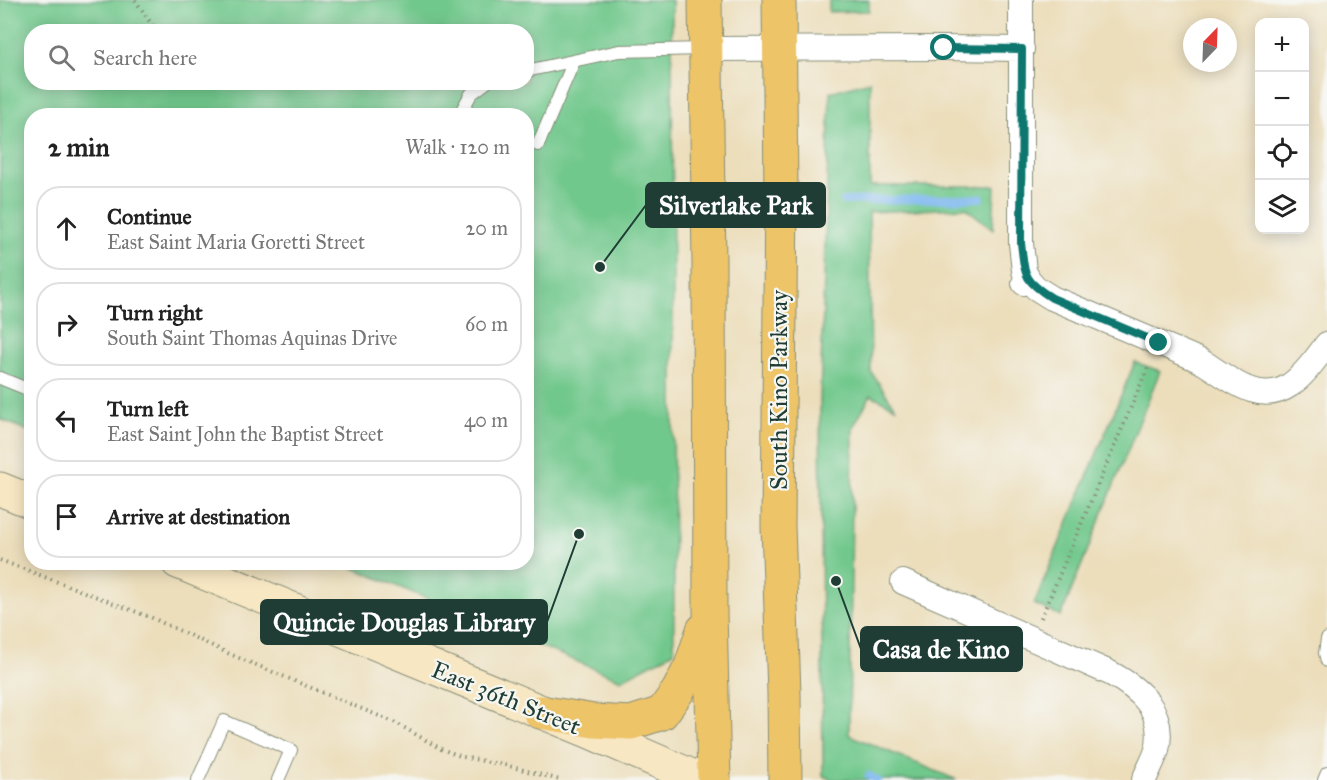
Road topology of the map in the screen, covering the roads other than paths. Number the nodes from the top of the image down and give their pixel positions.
1 (705, 0) edge
2 (779, 0) edge
3 (1021, 0) edge
4 (705, 49) junction
5 (779, 49) junction
6 (1022, 49) junction
7 (574, 60) junction
8 (534, 68) edge
9 (476, 90) edge
10 (463, 108) edge
11 (538, 145) dead end
12 (1327, 344) edge
13 (0, 378) edge
14 (24, 388) edge
15 (0, 489) edge
16 (24, 499) edge
17 (197, 570) edge
18 (903, 582) dead end
19 (710, 611) junction
20 (1327, 639) edge
21 (1327, 662) edge
22 (540, 712) junction
23 (1327, 773) edge
24 (198, 780) edge
25 (278, 780) edge
26 (701, 780) edge
27 (714, 780) edge
28 (785, 780) edge
29 (1144, 780) edge
30 (1324, 780) edge

1 - 4 main road
2 - 5 main road, South Kino Parkway
3 - 6 street
4 - 5 street
4 - 7 lane
4 - 19 main road
5 - 6 street
5 - 28 main road, South Kino Parkway
6 - 12 street
7 - 8 lane
7 - 11 lane
9 - 10 lane
13 - 14 lane
15 - 16 main road
17 - 22 main road, East 36th Street
18 - 29 street
19 - 22 main road
19 - 27 main road
20 - 21 lane
22 - 26 main road, East 36th Street
23 - 30 lane
24 - 25 lane

